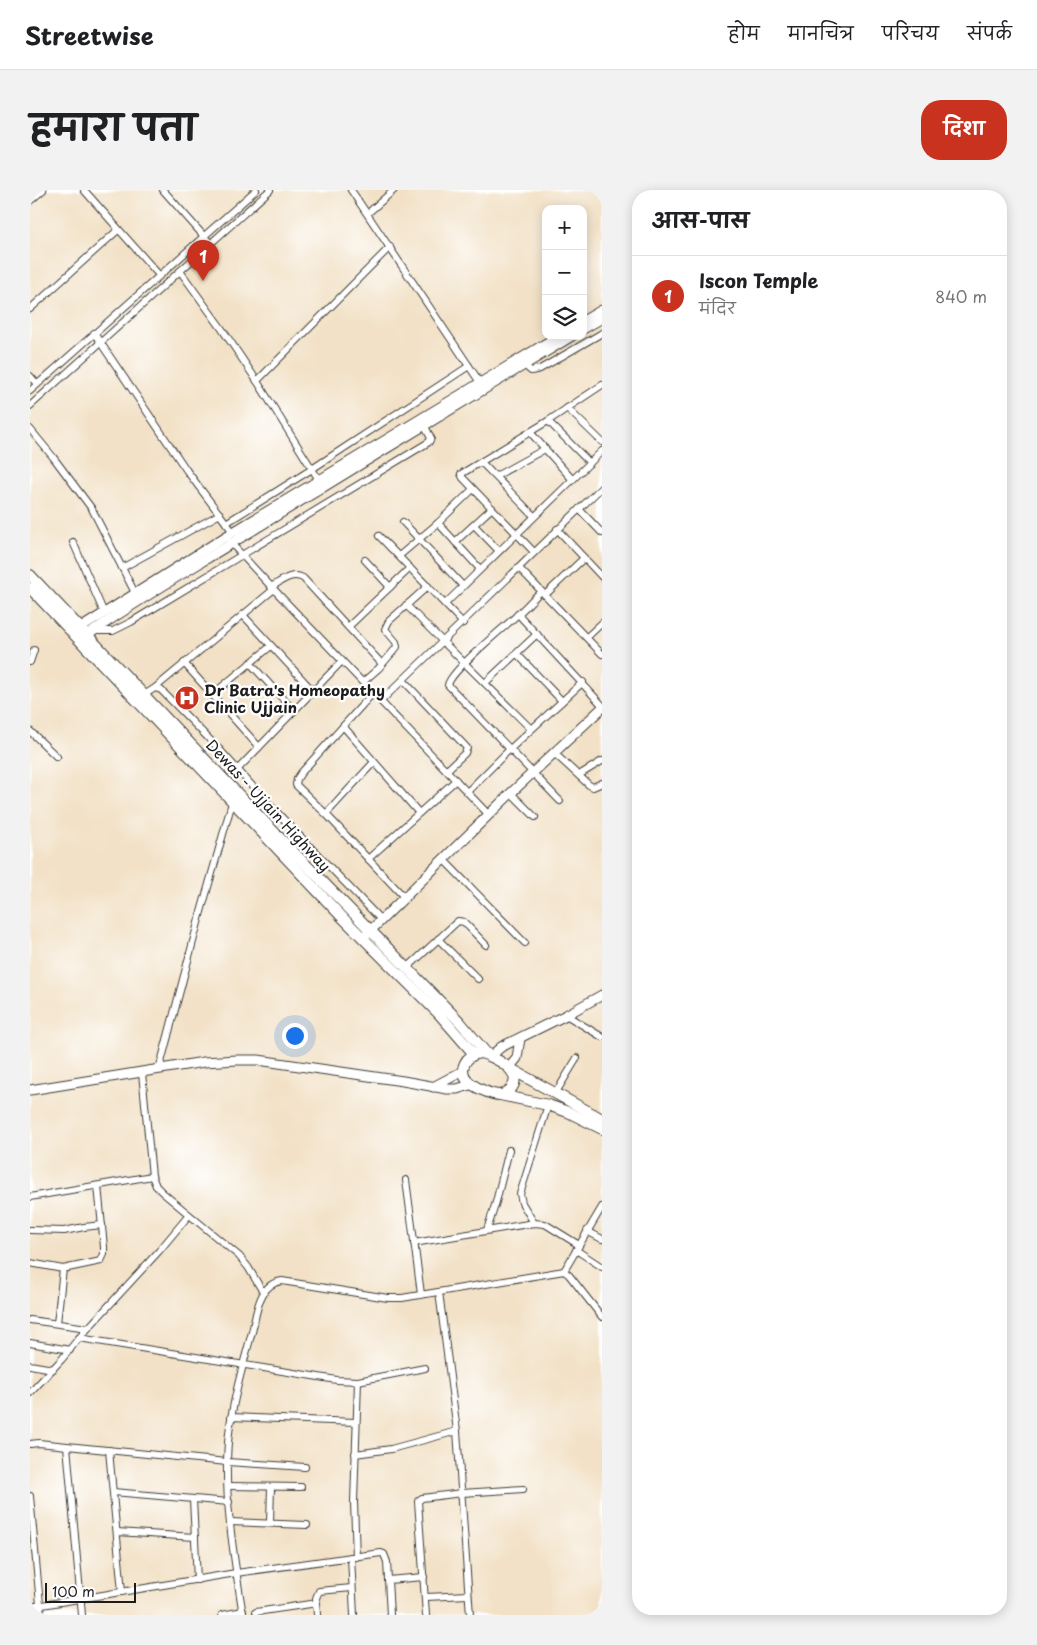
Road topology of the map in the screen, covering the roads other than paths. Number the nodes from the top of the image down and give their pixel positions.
1 (42, 190) edge
2 (84, 190) edge
3 (164, 190) edge
4 (270, 190) edge
5 (351, 190) edge
6 (394, 190) edge
7 (253, 191) edge
8 (30, 201) edge
9 (368, 213) junction
10 (118, 230) junction
11 (204, 236) junction
12 (210, 243) junction
13 (390, 247) junction
14 (180, 271) junction
15 (160, 275) junction
16 (30, 298) edge
17 (36, 304) junction
18 (30, 309) edge
19 (602, 310) edge
20 (602, 318) edge
21 (587, 319) edge
22 (587, 327) edge
23 (94, 333) junction
24 (602, 333) edge
25 (552, 340) edge
26 (564, 340) edge
27 (100, 342) junction
28 (519, 364) junction
29 (468, 366) junction
30 (504, 374) junction
31 (30, 376) edge
32 (257, 381) junction
33 (37, 384) junction
34 (481, 384) junction
35 (602, 385) edge
36 (30, 391) edge
37 (30, 406) edge
38 (567, 408) junction
39 (548, 421) junction
40 (424, 425) junction
41 (30, 429) edge
42 (410, 429) junction
43 (530, 432) junction
44 (602, 442) edge
45 (545, 449) junction
46 (602, 451) edge
47 (482, 462) junction
48 (590, 463) junction
49 (312, 468) junction
50 (496, 476) junction
51 (572, 479) junction
52 (319, 480) junction
53 (602, 487) edge
54 (473, 489) junction
55 (492, 508) junction
56 (579, 509) junction
57 (220, 514) junction
58 (534, 516) junction
59 (403, 522) dead end
60 (226, 523) junction
61 (438, 523) junction
62 (474, 525) junction
63 (557, 529) junction
64 (602, 533) edge
65 (516, 534) junction
66 (379, 536) dead end
67 (230, 538) junction
68 (419, 538) junction
69 (73, 542) dead end
70 (455, 542) junction
71 (499, 551) junction
72 (534, 552) junction
73 (242, 555) junction
74 (399, 556) junction
75 (584, 558) junction
76 (364, 560) dead end
77 (122, 568) junction
78 (410, 568) junction
79 (518, 568) junction
80 (480, 569) junction
81 (30, 575) edge
82 (602, 577) edge
83 (428, 586) junction
84 (464, 586) junction
85 (390, 587) junction
86 (30, 588) edge
87 (272, 588) junction
88 (136, 593) junction
89 (543, 593) junction
90 (49, 600) junction
91 (445, 604) junction
92 (406, 605) junction
93 (104, 613) junction
94 (518, 614) junction
95 (243, 615) junction
96 (463, 623) junction
97 (602, 623) edge
98 (348, 627) junction
99 (83, 634) junction
100 (537, 634) junction
101 (587, 638) junction
102 (443, 642) junction
103 (272, 646) junction
104 (34, 650) dead end
105 (517, 654) junction
106 (602, 654) edge
107 (342, 661) junction
108 (30, 662) edge
109 (465, 662) junction
110 (184, 663) junction
111 (250, 663) junction
112 (382, 664) junction
113 (403, 680) junction
114 (363, 682) junction
115 (582, 682) junction
116 (485, 683) junction
117 (155, 688) junction
118 (313, 691) junction
119 (373, 693) junction
120 (144, 695) junction
121 (212, 695) junction
122 (381, 701) junction
123 (562, 701) junction
124 (601, 709) edge
125 (294, 711) junction
126 (343, 726) junction
127 (531, 730) junction
128 (30, 731) edge
129 (259, 747) junction
130 (509, 750) junction
131 (554, 753) junction
132 (57, 758) dead end
133 (602, 761) edge
134 (374, 762) junction
135 (238, 769) junction
136 (447, 770) junction
137 (532, 774) junction
138 (579, 775) junction
139 (456, 780) junction
140 (602, 783) edge
141 (467, 792) junction
142 (511, 793) junction
143 (234, 796) junction
144 (560, 801) dead end
145 (419, 813) junction
146 (326, 814) junction
147 (489, 814) junction
148 (535, 817) dead end
149 (368, 859) junction
150 (443, 859) junction
151 (404, 897) junction
152 (380, 920) junction
153 (366, 934) junction
154 (438, 939) junction
155 (525, 943) dead end
156 (486, 945) dead end
157 (406, 969) junction
158 (478, 979) dead end
159 (602, 995) edge
160 (566, 1015) junction
161 (602, 1037) edge
162 (520, 1038) junction
163 (474, 1054) junction
164 (489, 1055) junction
165 (577, 1058) dead end
166 (510, 1069) junction
167 (159, 1070) junction
168 (463, 1071) junction
169 (142, 1073) junction
170 (473, 1084) junction
171 (433, 1087) junction
172 (30, 1090) edge
173 (555, 1094) junction
174 (500, 1095) junction
175 (548, 1105) junction
176 (602, 1119) edge
177 (602, 1129) edge
178 (509, 1150) dead end
179 (152, 1176) junction
180 (406, 1180) dead end
181 (98, 1186) junction
182 (30, 1197) edge
183 (602, 1207) edge
184 (188, 1215) junction
185 (534, 1223) junction
186 (102, 1225) junction
187 (30, 1230) edge
188 (487, 1230) junction
189 (587, 1231) junction
190 (602, 1239) edge
191 (414, 1243) junction
192 (577, 1248) junction
193 (30, 1263) edge
194 (602, 1267) edge
195 (63, 1269) junction
196 (564, 1271) junction
197 (263, 1292) junction
198 (440, 1292) junction
199 (421, 1294) junction
200 (602, 1317) edge
201 (30, 1320) edge
202 (57, 1323) junction
203 (88, 1328) junction
204 (80, 1338) junction
205 (30, 1343) edge
206 (70, 1350) junction
207 (30, 1365) edge
208 (243, 1365) junction
209 (424, 1368) dead end
210 (53, 1369) junction
211 (358, 1381) junction
212 (30, 1384) edge
213 (38, 1385) junction
214 (30, 1393) edge
215 (231, 1417) junction
216 (356, 1422) junction
217 (457, 1431) junction
218 (30, 1444) edge
219 (67, 1446) junction
220 (109, 1450) junction
221 (355, 1454) junction
222 (227, 1462) junction
223 (305, 1467) dead end
224 (228, 1486) junction
225 (270, 1487) junction
226 (302, 1487) dead end
227 (523, 1489) dead end
228 (113, 1492) junction
229 (462, 1493) junction
230 (30, 1496) edge
231 (193, 1499) junction
232 (229, 1502) junction
233 (230, 1522) junction
234 (270, 1523) junction
235 (307, 1524) dead end
236 (117, 1532) junction
237 (195, 1537) junction
238 (353, 1557) junction
239 (33, 1566) edge
240 (236, 1573) junction
241 (424, 1577) junction
242 (197, 1580) junction
243 (388, 1580) junction
244 (352, 1588) junction
245 (122, 1592) junction
246 (468, 1595) junction
247 (82, 1598) junction
248 (426, 1598) junction
249 (316, 1603) junction
250 (40, 1604) junction
251 (30, 1607) edge
252 (256, 1612) dead end
253 (243, 1613) edge
254 (41, 1615) edge
255 (82, 1615) edge
256 (222, 1615) edge
257 (318, 1615) edge
258 (354, 1615) edge
259 (390, 1615) edge
260 (426, 1615) edge
261 (470, 1615) edge

1 - 8 street
2 - 10 street
3 - 11 street
4 - 12 street
5 - 9 street
6 - 9 street
7 - 11 street
9 - 13 street
10 - 15 street
10 - 17 street
11 - 12 street
11 - 15 street
12 - 14 street
13 - 29 street
13 - 32 street
14 - 27 street
14 - 32 street
15 - 23 street
16 - 17 street
17 - 18 street
19 - 21 street
20 - 22 street
23 - 27 street
23 - 33 street
24 - 28 street
25 - 28 street
26 - 28 street
27 - 37 street
27 - 57 street
28 - 30 street
29 - 34 street
29 - 49 street
30 - 34 street
30 - 40 street
31 - 33 street
32 - 49 street
33 - 36 street
34 - 42 street
35 - 38 street
38 - 39 street
38 - 44 street
39 - 43 street
39 - 48 street
40 - 42 street
40 - 73 street
41 - 77 street
42 - 52 street
42 - 67 street
43 - 45 street
43 - 47 street
45 - 50 street
45 - 51 street
46 - 48 street
47 - 50 street
47 - 54 street
48 - 51 street
49 - 52 street
49 - 60 street
50 - 58 street
51 - 58 street
52 - 67 street
53 - 56 street
54 - 55 street
54 - 61 street
55 - 62 street
55 - 65 street
56 - 63 street
56 - 64 street
57 - 60 street
57 - 77 street
58 - 65 street
59 - 68 street
60 - 67 street
61 - 68 street
61 - 70 street
62 - 70 street
62 - 71 street
63 - 72 street
63 - 75 street
65 - 71 street
65 - 72 street
66 - 74 street
67 - 73 street
67 - 88 street
67 - 99 street
68 - 74 street
68 - 84 street
69 - 93 street
70 - 80 street
71 - 80 street
72 - 79 street
73 - 87 street
73 - 99 street
74 - 78 street
75 - 82 street
75 - 89 street
76 - 85 street
77 - 88 street
78 - 83 street
78 - 85 street
79 - 89 street
79 - 96 street
80 - 84 street
81 - 90 main road, Dewas - Ujjain Highway
83 - 91 street
83 - 92 street
84 - 91 street
85 - 98 street
86 - 90 main road, Dewas - Ujjain Highway
87 - 95 street
87 - 98 street
87 - 107 street
88 - 93 street
89 - 94 street
89 - 101 street
90 - 99 main road, Dewas - Ujjain Highway
91 - 96 street
92 - 102 street
92 - 112 street
93 - 99 street
94 - 100 street
94 - 109 street
95 - 103 street
95 - 110 street
96 - 102 street
97 - 101 street
98 - 112 street
99 - 120 main road, Dewas - Ujjain Highway
99 - 143 main road, Dewas - Ujjain Highway
100 - 105 street
100 - 115 street
101 - 106 street
102 - 109 street
102 - 113 street
103 - 111 street
103 - 118 street
104 - 108 street
105 - 116 street
105 - 123 street
107 - 114 street
107 - 118 street
109 - 116 street
109 - 130 street
110 - 117 street
110 - 121 street
111 - 121 street
111 - 125 street
112 - 114 street
113 - 122 street
113 - 136 street
114 - 119 street
115 - 123 street
115 - 124 street
116 - 127 street
117 - 120 street
117 - 135 street
118 - 125 street
119 - 122 street
119 - 126 street
120 - 143 main road, Dewas - Ujjain Highway
121 - 129 street
122 - 136 street
123 - 127 street
124 - 131 street
125 - 129 street
126 - 134 street
126 - 146 street
127 - 130 street
128 - 132 street
129 - 135 street
130 - 137 street
130 - 141 street
131 - 137 street
131 - 138 street
133 - 138 street
134 - 145 street
134 - 146 street
135 - 152 street
136 - 139 street
137 - 142 street
137 - 144 street
138 - 140 street
139 - 141 street
139 - 145 street
141 - 147 street
142 - 147 street
142 - 148 street
143 - 153 main road, Dewas - Ujjain Highway
143 - 167 street
145 - 149 street
146 - 149 street
147 - 150 street
149 - 151 street
150 - 151 street
150 - 155 street
151 - 152 street
152 - 153 street
153 - 157 main road, Dewas - Ujjain Highway
153 - 163 main road, Dewas - Ujjain Highway
154 - 156 street
154 - 157 street
154 - 158 street
157 - 164 main road, Dewas - Ujjain Highway
159 - 160 street
160 - 161 street
160 - 162 street
162 - 164 street
162 - 166 street
163 - 164 main road
163 - 168 main road
164 - 166 main road, Dewas - Ujjain Highway
165 - 173 street
166 - 173 main road, Dewas - Ujjain Highway
166 - 174 main road
167 - 169 street
167 - 171 street
168 - 170 main road
168 - 171 street
169 - 172 street
169 - 179 street
170 - 171 street
170 - 174 main road
173 - 176 main road, Dewas - Ujjain Highway
174 - 175 main road
175 - 177 main road
175 - 185 street
178 - 188 street
179 - 181 street
179 - 184 street
180 - 191 street
181 - 182 street
181 - 186 street
183 - 189 street
184 - 197 street
184 - 203 street
185 - 188 street
185 - 192 street
186 - 187 street
186 - 195 street
188 - 191 street
189 - 190 street
189 - 192 street
191 - 199 street
192 - 194 street
192 - 196 street
193 - 195 street
195 - 202 street
196 - 198 street
196 - 200 street
197 - 199 street
197 - 208 street
198 - 199 street
198 - 217 street
201 - 202 street
202 - 203 street
203 - 204 street
204 - 206 street
204 - 208 street
205 - 206 street
206 - 210 street
207 - 210 street
208 - 211 street
208 - 215 street
209 - 211 street
210 - 213 street
211 - 216 street
212 - 213 street
213 - 214 street
215 - 216 street
215 - 222 street
216 - 221 street
217 - 221 street
217 - 229 street
218 - 219 street
219 - 220 street
219 - 247 street
220 - 222 street
220 - 228 street
221 - 238 street
222 - 223 street
222 - 224 street
224 - 225 street
224 - 232 street
225 - 226 street
225 - 234 street
227 - 229 street
228 - 231 street
228 - 236 street
229 - 241 street
229 - 246 street
230 - 239 street
231 - 232 street
231 - 237 street
232 - 233 street
233 - 234 street
233 - 240 street
234 - 235 street
236 - 237 street
236 - 245 street
237 - 242 street
238 - 240 street
238 - 243 street
238 - 244 street
239 - 250 street
240 - 242 street
240 - 253 street
241 - 243 street
241 - 248 street
242 - 245 street
243 - 259 street
244 - 249 street
244 - 258 street
245 - 247 street
246 - 248 street
246 - 261 street
247 - 250 street
247 - 255 street
248 - 260 street
249 - 252 street
249 - 257 street
250 - 251 street
250 - 254 street
253 - 256 street

